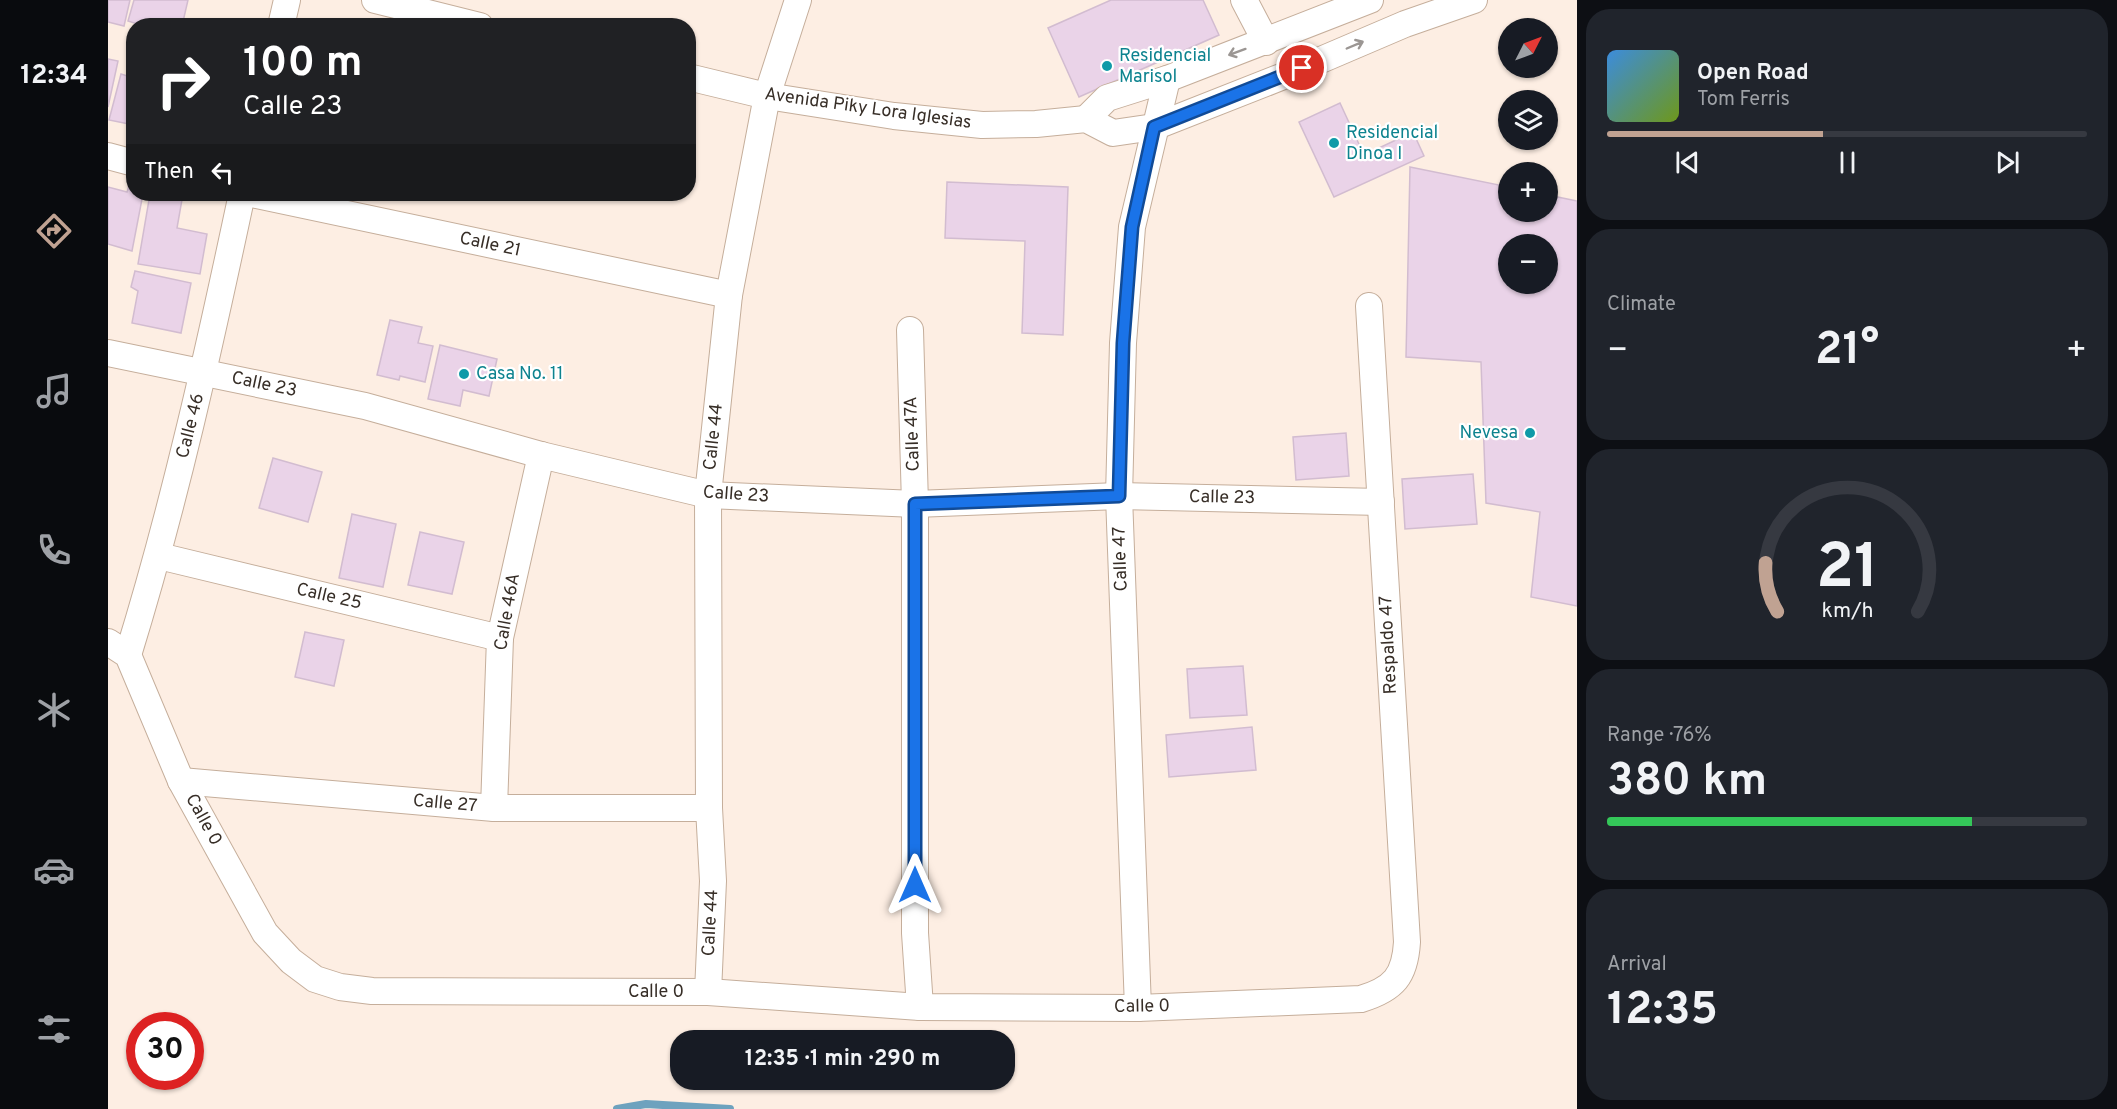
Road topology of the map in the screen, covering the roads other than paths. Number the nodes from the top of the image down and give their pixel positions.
1 (286, 0) edge
2 (375, 0) edge
3 (798, 0) edge
4 (1244, 0) edge
5 (1370, 0) edge
6 (1474, 0) edge
7 (283, 18) edge
8 (448, 18) edge
9 (1266, 42) junction
10 (696, 79) edge
11 (1167, 79) junction
12 (767, 96) junction
13 (1086, 119) junction
14 (1154, 127) junction
15 (108, 156) edge
16 (126, 161) edge
17 (241, 201) edge
18 (285, 201) edge
19 (729, 295) junction
20 (1369, 306) dead end
21 (910, 330) dead end
22 (108, 353) edge
23 (204, 372) junction
24 (541, 455) junction
25 (708, 495) junction
26 (1119, 496) junction
27 (1381, 502) junction
28 (915, 504) junction
29 (159, 556) junction
30 (500, 638) junction
31 (118, 648) edge
32 (181, 781) junction
33 (494, 808) junction
34 (709, 808) junction
35 (1396, 981) joint
36 (708, 992) junction
37 (920, 1007) junction
38 (1138, 1008) junction

1 - 7 street
2 - 8 street
3 - 12 street, Calle 44
4 - 9 street
5 - 9 street
14 -> 6 street
9 -> 11 street
10 - 12 street, Avenida Piky Lora Iglesias
11 - 13 street
11 - 14 street, Calle 47
12 - 13 street, Avenida Piky Lora Iglesias
12 - 19 street, Calle 44
13 - 14 street
14 - 26 street, Calle 47
15 - 16 street
17 - 23 street, Calle 46
18 - 19 street, Calle 21
19 - 25 street, Calle 44
20 - 27 street, Respaldo 47
21 - 28 street, Calle 47A
22 - 23 street, Calle 23
23 - 24 street, Calle 23
23 - 29 street, Calle 46
24 - 25 street, Calle 23
24 - 30 street, Calle 46A
25 - 28 street, Calle 23
25 - 34 street, Calle 44
26 - 27 street, Calle 23
26 - 28 street, Calle 23
26 - 38 street, Calle 47
27 - 35 street, Respaldo 47
28 - 37 street, Calle 47A
29 - 30 street, Calle 25
29 - 31 street, Calle 46
30 - 33 street, Calle 46A
31 - 32 street, Calle 0
32 - 33 street, Calle 27
32 - 36 street, Calle 0
33 - 34 street, Calle 27
34 - 36 street, Calle 44
35 - 38 street, Calle 0
36 - 37 street, Calle 0
37 - 38 street, Calle 0

